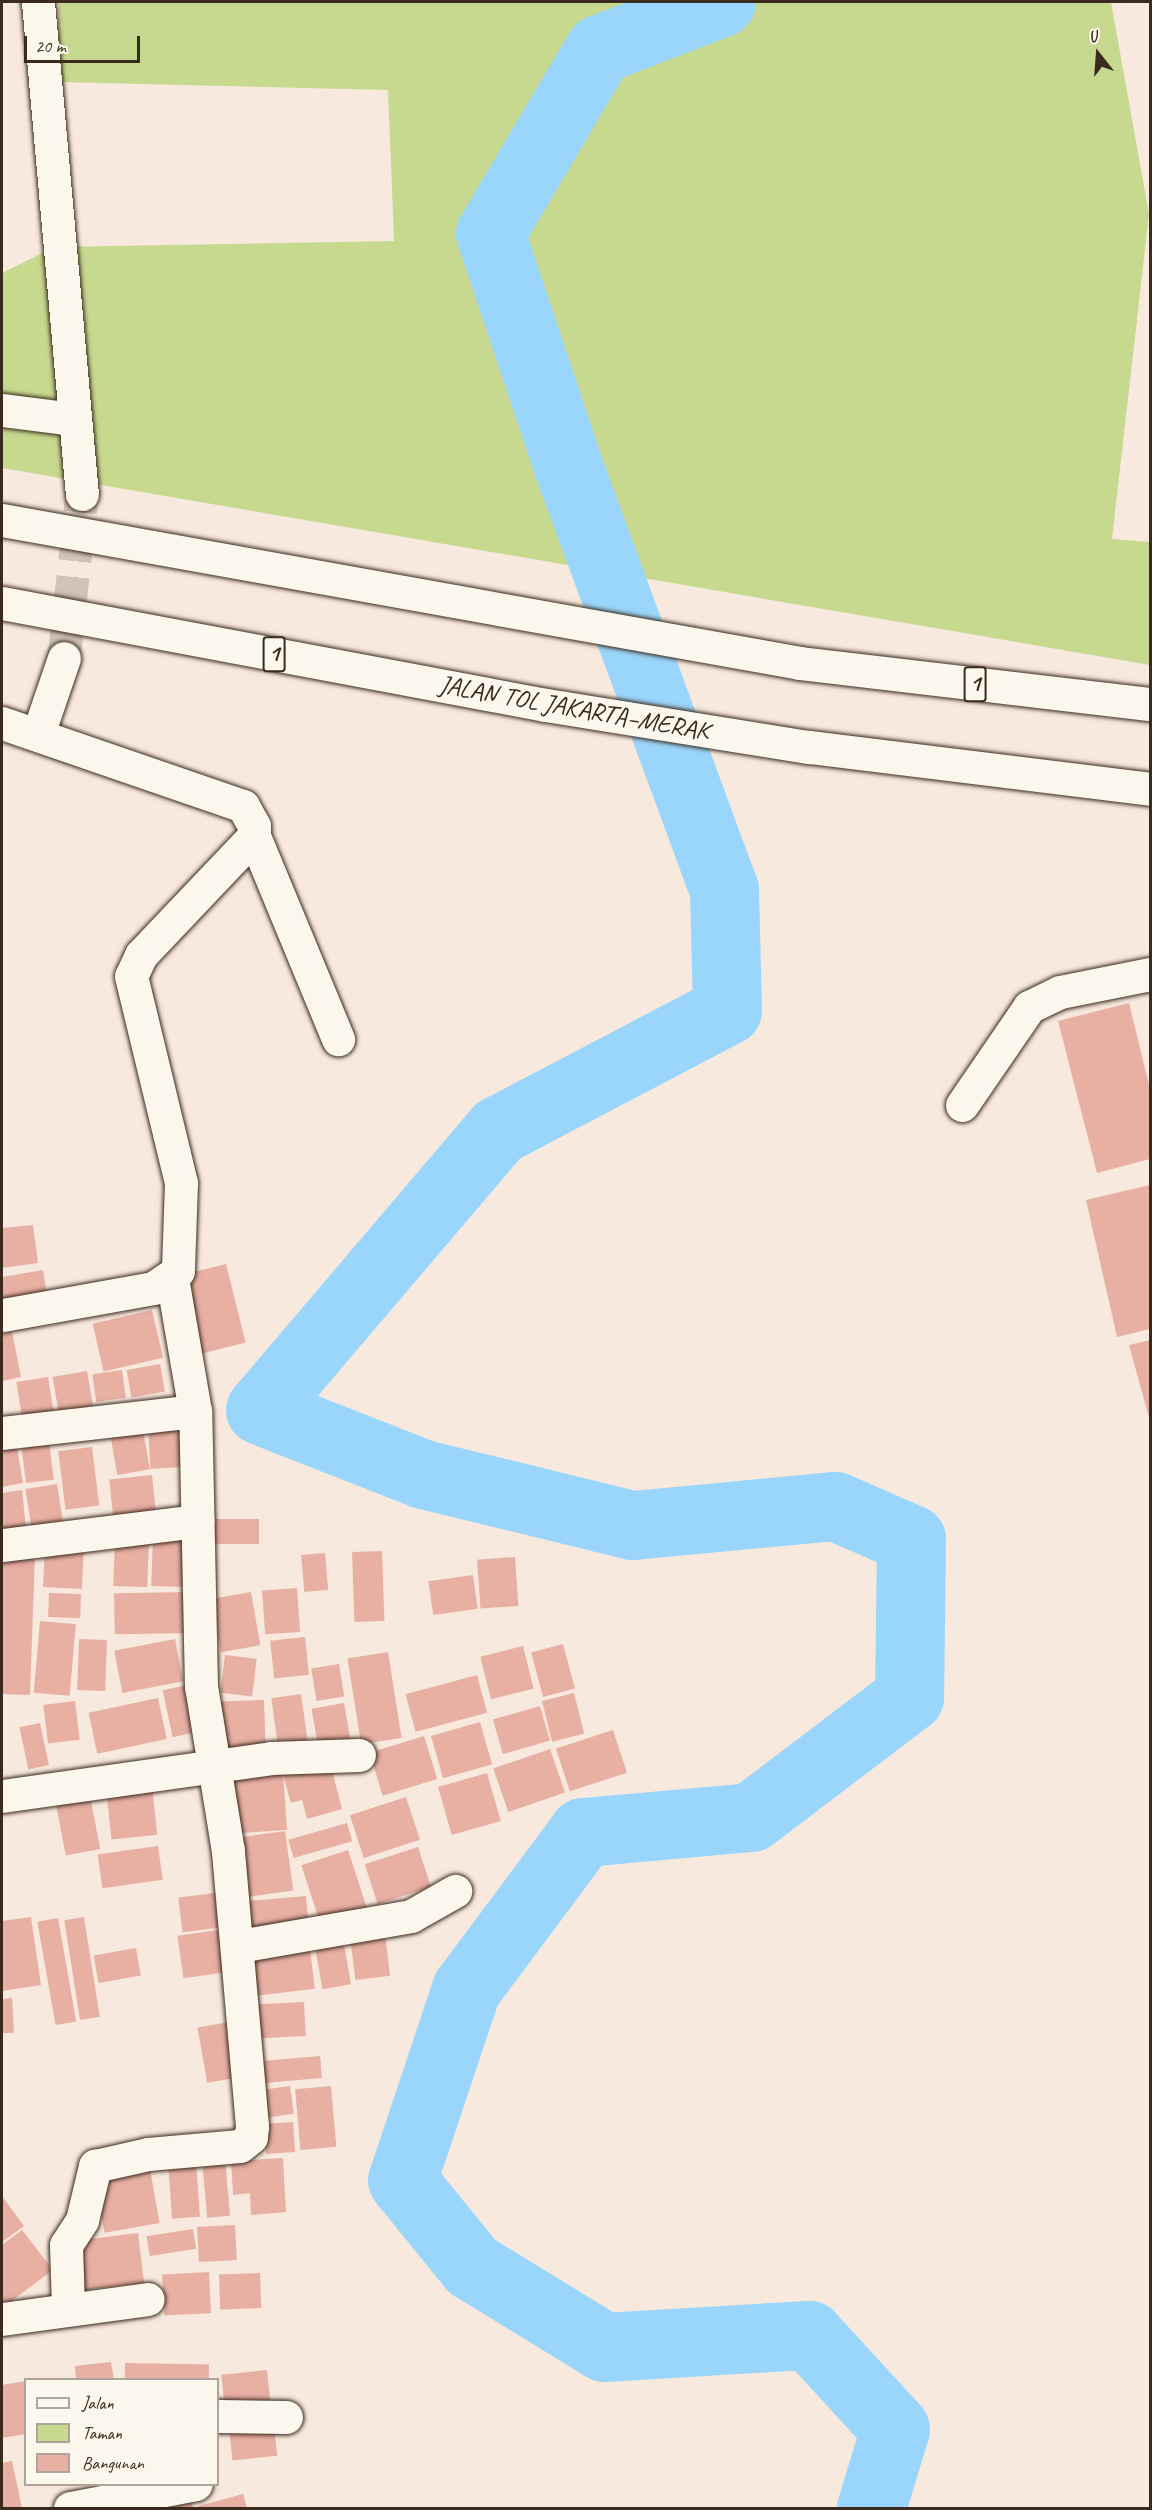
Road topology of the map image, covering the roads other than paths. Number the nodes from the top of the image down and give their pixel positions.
1 (38, 2) edge
2 (2, 410) edge
3 (73, 420) junction
4 (82, 494) tunnel mouth
5 (2, 520) edge
6 (2, 603) edge
7 (64, 658) tunnel mouth
8 (1150, 704) edge
9 (2, 723) edge
10 (39, 731) junction
11 (1150, 789) edge
12 (254, 836) junction
13 (1150, 974) edge
14 (338, 1039) dead end
15 (962, 1105) dead end
16 (172, 1278) junction
17 (2, 1315) edge
18 (195, 1411) junction
19 (2, 1433) edge
20 (198, 1521) junction
21 (2, 1545) edge
22 (359, 1755) dead end
23 (214, 1764) junction
24 (2, 1796) edge
25 (455, 1891) dead end
26 (239, 1946) junction
27 (148, 2299) dead end
28 (68, 2306) junction
29 (2, 2319) edge
30 (219, 2416) edge
31 (286, 2417) dead end
32 (186, 2486) edge
33 (70, 2508) edge

1 - 3 main road
2 - 3 main road
3 - 4 main road
5 - 8 main road, 1
6 - 11 main road, JALAN TOL JAKARTA–MERAK / 1
7 - 10 main road
9 - 10 main road
10 - 12 main road
12 - 14 main road
12 - 16 main road
13 - 15 main road
16 - 17 main road
16 - 18 main road
18 - 19 main road
18 - 20 main road
20 - 21 main road
20 - 23 main road
22 - 23 main road
23 - 24 main road
23 - 26 main road
25 - 26 main road
26 - 28 main road
27 - 28 main road
28 - 29 main road
30 - 31 main road
32 - 33 main road

